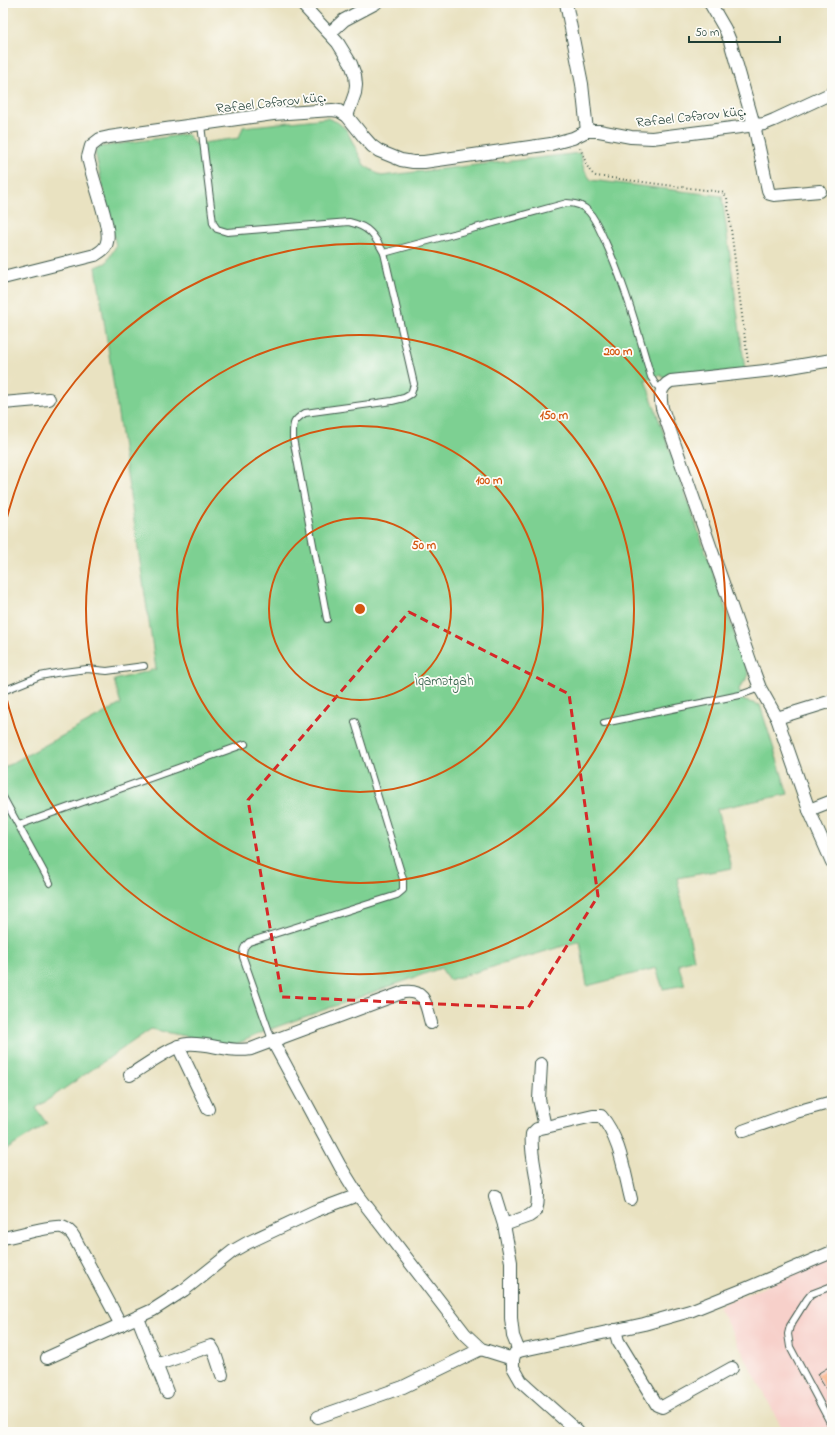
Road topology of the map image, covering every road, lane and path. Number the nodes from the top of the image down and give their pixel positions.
1 (301, 3) edge
2 (376, 3) edge
3 (566, 3) edge
4 (710, 3) edge
5 (330, 32) junction
6 (832, 93) edge
7 (347, 116) junction
8 (201, 125) junction
9 (754, 125) junction
10 (587, 130) junction
11 (573, 138) junction
12 (820, 191) dead end
13 (384, 253) junction
14 (3, 278) edge
15 (832, 360) edge
16 (750, 373) junction
17 (662, 390) junction
18 (49, 399) dead end
19 (3, 403) edge
20 (327, 619) dead end
21 (144, 666) dead end
22 (760, 688) junction
23 (3, 691) edge
24 (832, 701) edge
25 (777, 718) junction
26 (355, 722) dead end
27 (604, 723) dead end
28 (245, 744) dead end
29 (3, 796) edge
30 (832, 801) edge
31 (809, 810) junction
32 (19, 825) junction
33 (832, 862) edge
34 (50, 883) dead end
35 (431, 1022) dead end
36 (272, 1040) junction
37 (178, 1046) junction
38 (541, 1064) dead end
39 (130, 1076) dead end
40 (832, 1102) edge
41 (208, 1109) dead end
42 (545, 1127) junction
43 (743, 1131) dead end
44 (358, 1195) junction
45 (495, 1196) dead end
46 (631, 1199) dead end
47 (504, 1225) junction
48 (3, 1238) edge
49 (832, 1252) edge
50 (832, 1286) edge
51 (138, 1318) junction
52 (120, 1325) junction
53 (615, 1330) junction
54 (481, 1349) junction
55 (516, 1355) junction
56 (47, 1358) dead end
57 (156, 1364) junction
58 (732, 1368) dead end
59 (222, 1375) dead end
60 (167, 1392) dead end
61 (318, 1417) dead end
62 (832, 1426) edge
63 (578, 1432) edge

1 - 5 street
2 - 5 street
3 - 10 street
4 - 9 street
5 - 7 street
6 - 9 street, Rafael Cəfərov küç.
7 - 8 street, Rafael Cəfərov küç.
7 - 11 street
8 - 13 lane
8 - 14 street, Rafael Cəfərov küç.
9 - 10 street, Rafael Cəfərov küç.
9 - 12 street
10 - 11 street
11 - 16 path
13 - 17 lane
13 - 20 lane
15 - 16 street
16 - 17 street
17 - 22 street
18 - 19 street
21 - 23 lane
22 - 25 street
22 - 27 lane
24 - 25 street
25 - 31 street
26 - 36 lane
28 - 32 lane
29 - 32 lane
30 - 31 street
31 - 33 street
32 - 34 lane
35 - 36 street
36 - 37 street
36 - 44 street
37 - 39 street
37 - 41 street
38 - 42 street
40 - 43 street
42 - 46 street
42 - 47 street
44 - 51 street
44 - 54 street
45 - 47 street
47 - 55 street
48 - 52 street
49 - 53 street
50 - 62 lane
51 - 52 street
51 - 57 street
52 - 56 street
53 - 55 street
53 - 58 street
54 - 55 street
54 - 61 street
55 - 63 street
57 - 59 street
57 - 60 street

